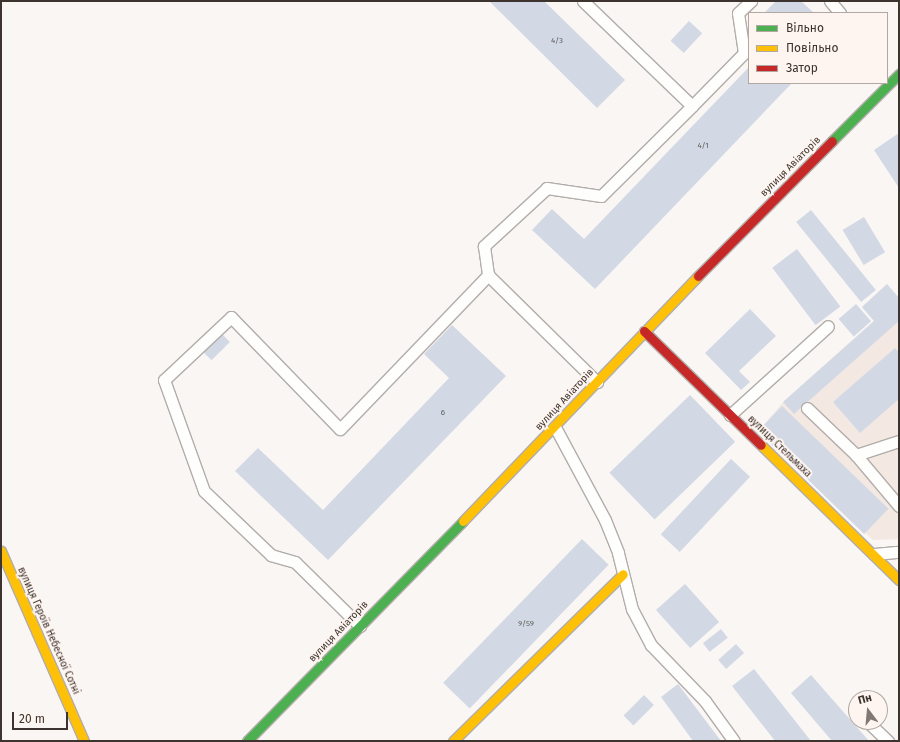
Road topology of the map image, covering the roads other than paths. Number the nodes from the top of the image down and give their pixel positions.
1 (582, 1) edge
2 (751, 1) edge
3 (830, 1) edge
4 (839, 12) edge
5 (888, 67) edge
6 (898, 75) edge
7 (692, 106) junction
8 (488, 275) junction
9 (828, 326) dead end
10 (644, 331) junction
11 (597, 382) junction
12 (807, 408) dead end
13 (730, 415) junction
14 (555, 427) junction
15 (899, 441) edge
16 (856, 455) junction
17 (899, 506) edge
18 (1, 551) edge
19 (899, 552) edge
20 (874, 554) junction
21 (623, 574) junction
22 (899, 580) edge
23 (360, 626) junction
24 (876, 730) edge
25 (84, 741) edge
26 (247, 741) edge
27 (453, 741) edge
28 (734, 741) edge
29 (888, 741) edge

1 - 7 lane
2 - 7 lane
3 - 4 lane
5 - 6 lane
6 - 10 street, вулиця Авіаторів
7 - 8 lane
8 - 11 lane
8 - 23 lane
9 - 13 lane
10 - 11 street, вулиця Авіаторів
10 - 13 street, вулиця Стельмаха
11 - 14 street, вулиця Авіаторів
12 - 16 lane
13 - 20 street, вулиця Стельмаха
14 - 21 lane
14 - 23 street, вулиця Авіаторів
15 - 16 lane
16 - 17 lane
18 - 25 street, вулиця Героїв Небесної Сотні
19 - 20 lane
20 - 22 street, вулиця Стельмаха
21 - 27 street
21 - 28 lane
23 - 26 street, вулиця Авіаторів
24 - 29 lane

